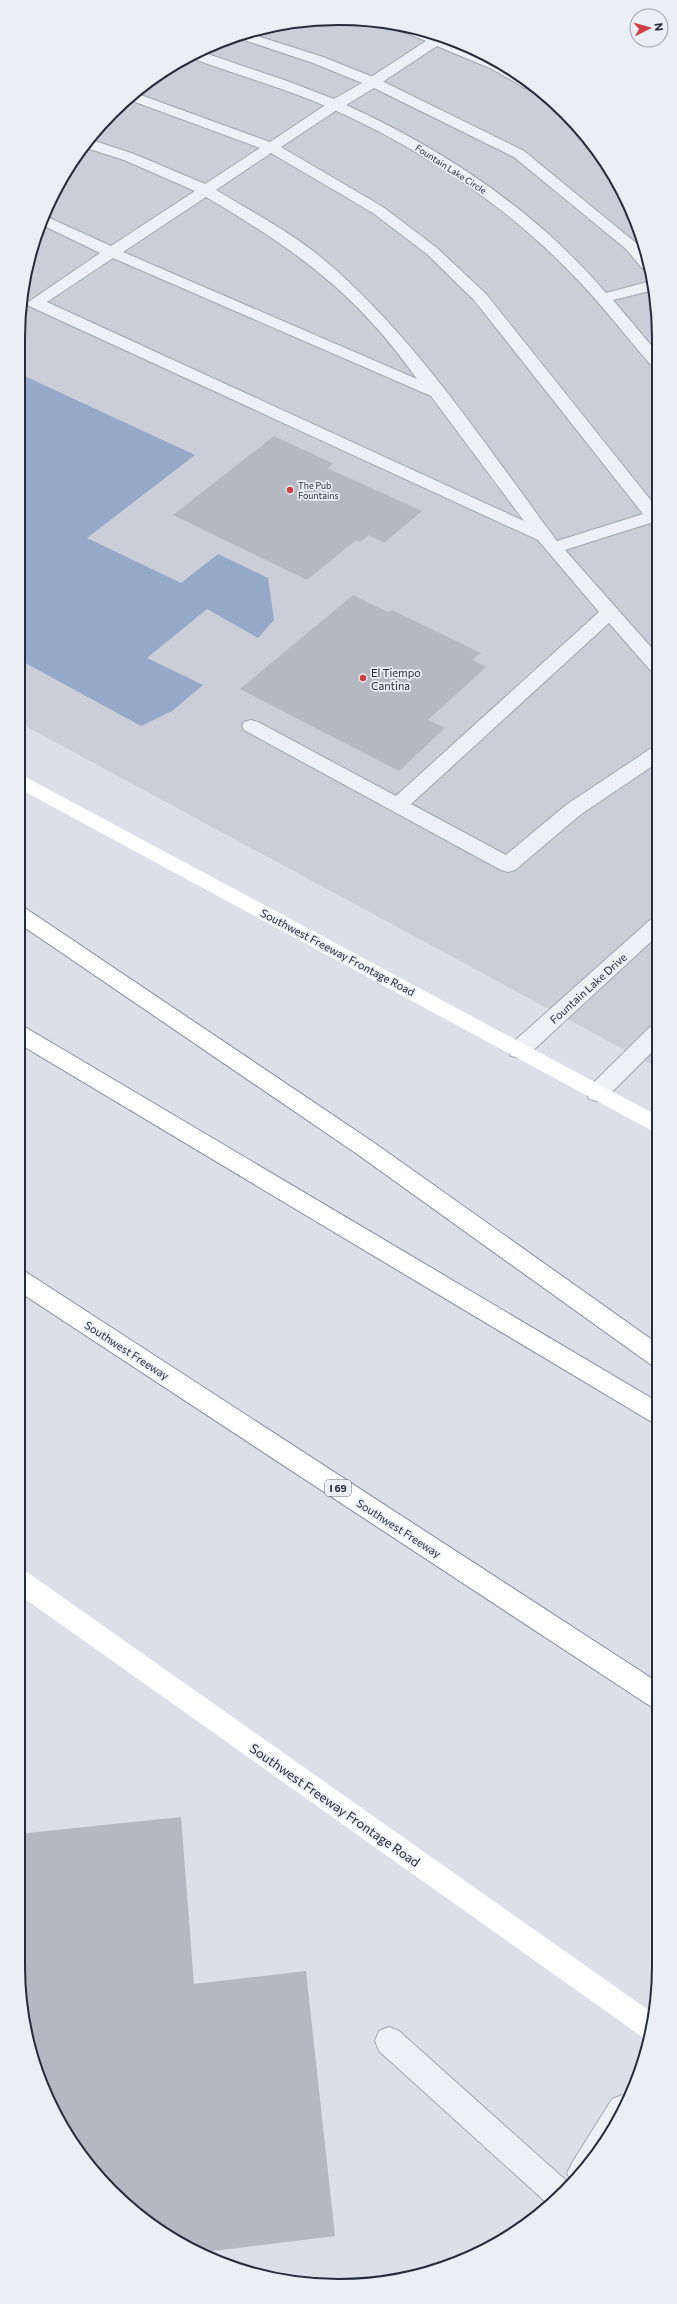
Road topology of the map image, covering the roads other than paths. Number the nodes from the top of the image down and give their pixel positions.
1 (250, 38) edge
2 (435, 41) edge
3 (201, 56) edge
4 (373, 82) junction
5 (138, 98) edge
6 (335, 105) junction
7 (93, 145) edge
8 (271, 147) junction
9 (205, 190) junction
10 (48, 222) edge
11 (111, 252) junction
12 (642, 259) edge
13 (647, 286) edge
14 (604, 298) junction
15 (652, 356) edge
16 (437, 393) junction
17 (652, 513) edge
18 (652, 518) edge
19 (549, 543) junction
20 (610, 612) junction
21 (652, 660) edge
22 (251, 726) dead end
23 (652, 757) edge
24 (25, 784) edge
25 (398, 806) junction
26 (25, 918) edge
27 (652, 930) edge
28 (25, 1037) edge
29 (652, 1039) edge
30 (519, 1050) junction
31 (597, 1093) junction
32 (652, 1123) edge
33 (25, 1284) edge
34 (652, 1353) edge
35 (652, 1410) edge
36 (25, 1585) edge
37 (652, 1693) edge
38 (646, 2025) edge
39 (389, 2041) dead end
40 (556, 2191) edge

1 - 4 street
2 - 4 street
3 - 6 street, Fountain Lake Circle
4 - 6 street
4 - 12 street
5 - 8 street
6 - 8 street
6 - 14 street, Fountain Lake Circle
7 - 9 street
8 - 9 street
8 - 17 street
9 - 11 street
9 - 16 street
10 - 11 street
11 - 16 street
11 - 19 street
13 - 14 street
14 - 15 street, Fountain Lake Circle
16 - 19 street
18 - 19 street
19 - 20 street
20 - 21 street
20 - 25 street
22 - 25 street
23 - 25 street
24 - 30 main road, Southwest Freeway Frontage Road
26 - 34 main road
27 - 30 street, Fountain Lake Drive
28 - 35 main road
29 - 31 street
30 - 31 main road, Southwest Freeway Frontage Road
31 - 32 main road, Southwest Freeway Frontage Road
33 - 37 main road, Southwest Freeway / I 69
36 - 38 main road, Southwest Freeway Frontage Road
39 - 40 street

